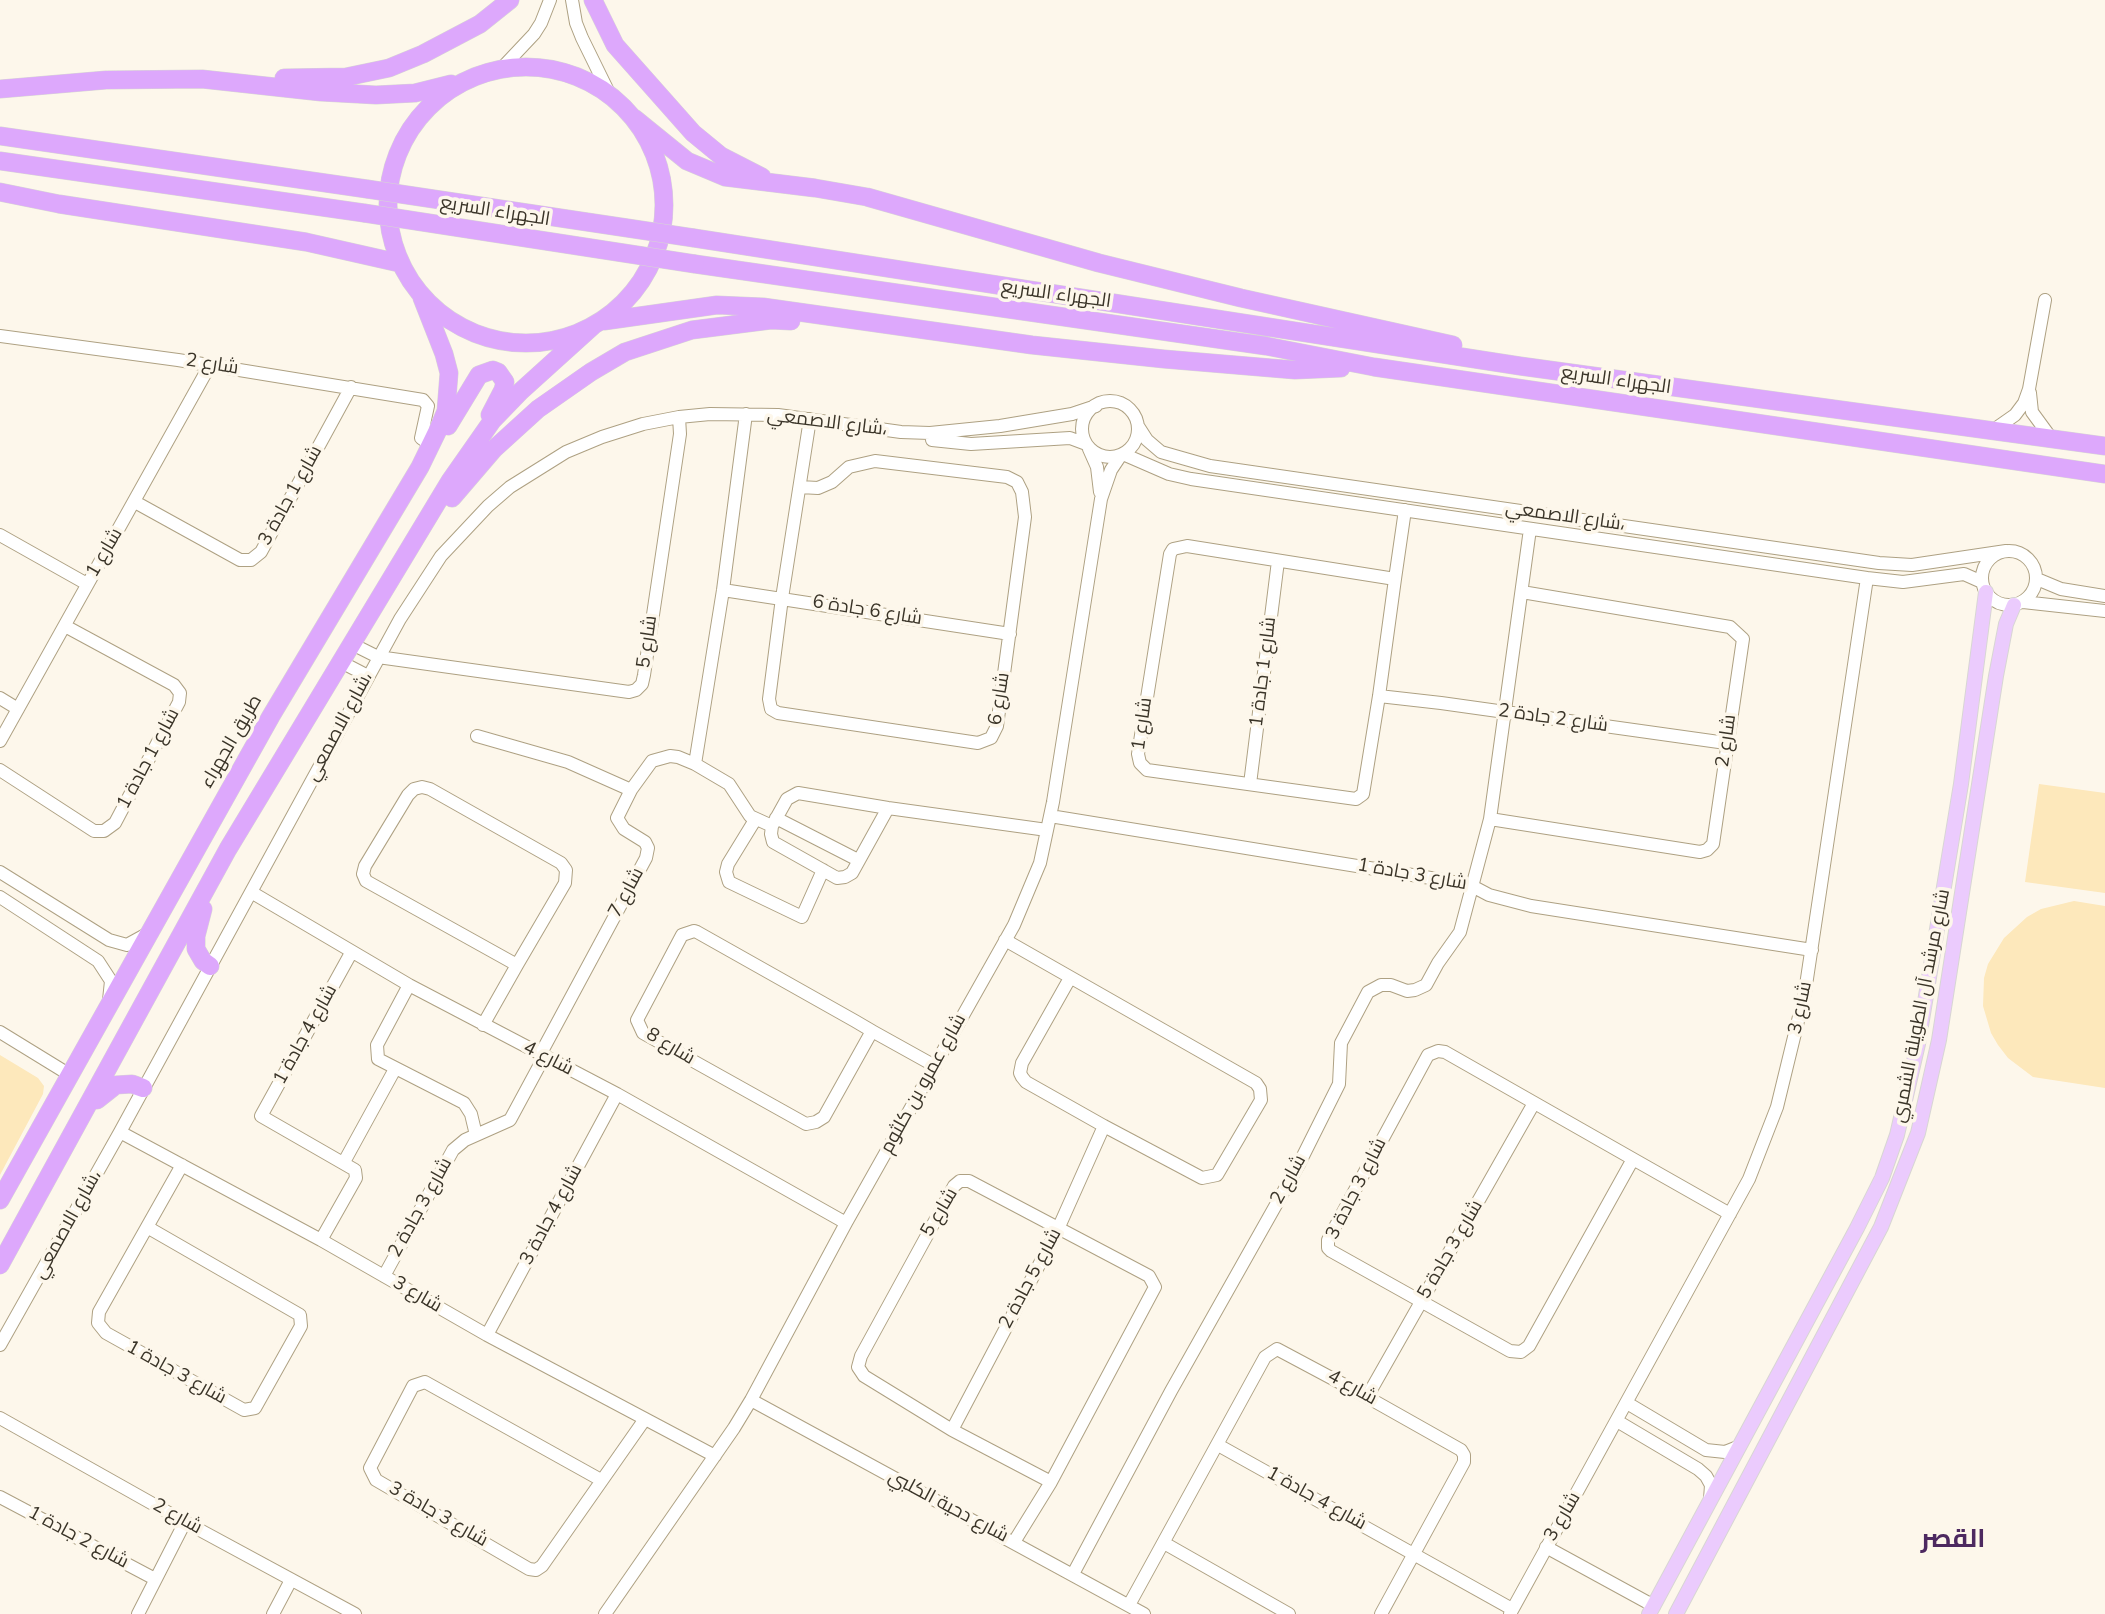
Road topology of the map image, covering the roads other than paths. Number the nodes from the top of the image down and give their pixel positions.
1 (510, 0) edge
2 (550, 0) edge
3 (572, 0) edge
4 (593, 0) edge
5 (501, 69) junction
6 (468, 80) junction
7 (234, 81) junction
8 (0, 89) edge
9 (610, 95) junction
10 (634, 118) junction
11 (0, 136) edge
12 (0, 161) edge
13 (789, 184) junction
14 (0, 192) edge
15 (399, 263) junction
16 (422, 298) junction
17 (2045, 300) dead end
18 (597, 323) junction
19 (876, 325) junction
20 (0, 336) edge
21 (210, 365) junction
22 (1520, 366) junction
23 (1374, 367) junction
24 (351, 387) junction
25 (2029, 389) junction
26 (1096, 406) junction
27 (746, 414) junction
28 (679, 417) junction
29 (810, 419) junction
30 (1138, 426) junction
31 (1995, 429) junction
32 (901, 432) junction
33 (2051, 438) junction
34 (1087, 444) junction
35 (431, 445) junction
36 (2105, 446) edge
37 (1122, 455) junction
38 (420, 467) junction
39 (2105, 474) edge
40 (450, 481) junction
41 (800, 488) junction
42 (1101, 499) junction
43 (135, 502) junction
44 (1405, 510) junction
45 (1530, 529) junction
46 (0, 534) edge
47 (2006, 551) junction
48 (1278, 561) junction
49 (397, 571) junction
50 (1867, 578) junction
51 (1395, 579) junction
52 (2037, 579) junction
53 (87, 584) junction
54 (1984, 587) junction
55 (723, 590) junction
56 (1522, 592) junction
57 (2105, 596) edge
58 (782, 598) junction
59 (2018, 603) junction
60 (2105, 611) edge
61 (65, 625) junction
62 (1010, 634) junction
63 (352, 644) junction
64 (378, 657) junction
65 (341, 662) junction
66 (1974, 673) junction
67 (368, 676) junction
68 (1996, 676) junction
69 (1379, 696) junction
70 (0, 698) edge
71 (18, 709) junction
72 (1505, 712) junction
73 (477, 736) dead end
74 (0, 741) edge
75 (1726, 743) junction
76 (695, 764) junction
77 (0, 770) edge
78 (1250, 784) junction
79 (631, 790) junction
80 (888, 808) junction
81 (1050, 816) junction
82 (1490, 819) junction
83 (755, 820) junction
84 (774, 822) junction
85 (1047, 830) junction
86 (1949, 856) junction
87 (858, 860) junction
88 (823, 870) junction
89 (0, 873) edge
90 (209, 884) junction
91 (1472, 886) junction
92 (1964, 890) junction
93 (251, 892) junction
94 (0, 897) edge
95 (1940, 914) junction
96 (152, 928) junction
97 (96, 933) junction
98 (1006, 940) junction
99 (1954, 949) junction
100 (81, 950) junction
101 (1812, 950) junction
102 (351, 953) junction
103 (517, 965) junction
104 (210, 966) junction
105 (1070, 978) junction
106 (409, 985) junction
107 (106, 1010) junction
108 (482, 1025) junction
109 (873, 1031) junction
110 (0, 1032) edge
111 (542, 1056) junction
112 (935, 1066) junction
113 (395, 1069) junction
114 (70, 1075) junction
115 (143, 1088) junction
116 (617, 1094) junction
117 (1534, 1103) junction
118 (86, 1109) junction
119 (1104, 1126) junction
120 (120, 1132) junction
121 (476, 1135) junction
122 (1633, 1159) junction
123 (344, 1162) junction
124 (182, 1165) junction
125 (0, 1200) edge
126 (1730, 1214) junction
127 (846, 1223) junction
128 (147, 1227) junction
129 (1058, 1228) junction
130 (321, 1240) junction
131 (0, 1265) edge
132 (384, 1276) junction
133 (1421, 1302) junction
134 (1815, 1309) junction
135 (487, 1335) junction
136 (0, 1345) edge
137 (1808, 1364) junction
138 (1367, 1397) junction
139 (751, 1400) junction
140 (1627, 1403) junction
141 (0, 1418) edge
142 (645, 1419) junction
143 (1617, 1421) junction
144 (952, 1430) junction
145 (1217, 1445) junction
146 (1740, 1446) junction
147 (715, 1456) junction
148 (601, 1480) junction
149 (1051, 1482) junction
150 (0, 1497) edge
151 (1710, 1500) junction
152 (185, 1522) junction
153 (1014, 1542) junction
154 (1164, 1543) junction
155 (1546, 1547) junction
156 (1414, 1553) junction
157 (1073, 1574) junction
158 (155, 1579) junction
159 (291, 1580) junction
160 (1129, 1605) junction
161 (1652, 1611) edge
162 (1511, 1612) edge
163 (138, 1614) edge
164 (272, 1614) edge
165 (355, 1614) edge
166 (605, 1614) edge
167 (1144, 1614) edge
168 (1289, 1614) edge
169 (1381, 1614) edge
170 (1676, 1614) edge

1 - 7 highway
2 - 5 street
3 - 9 street
4 - 13 highway
5 - 6 highway
5 - 9 highway
6 - 7 highway
6 - 15 highway
7 - 8 highway
9 - 10 highway
10 - 13 highway
10 - 18 highway
11 - 22 highway, الجهراء السريع, bridge
12 - 23 highway, الجهراء السريع, bridge
13 - 22 highway
14 - 15 highway
15 - 16 highway
16 - 18 highway
16 - 35 highway, طريق الجهراء
17 - 25 street
18 - 19 highway
18 - 40 highway
19 - 23 highway
19 - 49 highway
20 - 21 street, شارع 2
21 - 24 street, شارع 2
21 - 43 street, شارع 1
22 - 31 highway, الجهراء السريع
23 - 39 highway, الجهراء السريع
24 - 35 street, شارع 2
24 - 43 street, شارع 1 جادة 3
25 - 31 street
25 - 33 street
26 - 30 street
26 - 32 street, شارع الاصمعي،
26 - 34 street
27 - 28 street, شارع الاصمعي،
27 - 29 street, شارع الاصمعي،
27 - 55 street
28 - 64 street, شارع الاصمعي،
28 - 64 street, شارع 5
29 - 32 street, شارع الاصمعي،
29 - 41 street, شارع 6
30 - 37 street
30 - 47 street, شارع الاصمعي،
31 - 33 highway, الجهراء السريع
32 - 34 street, شارع الاصمعي،
33 - 36 highway, الجهراء السريع
34 - 37 street
34 - 42 street, شارع عمرو بن كلثوم
35 - 38 highway, طريق الجهراء
37 - 42 street, شارع عمرو بن كلثوم
37 - 44 street, شارع الاصمعي،
38 - 40 highway
38 - 96 highway, طريق الجهراء
40 - 49 highway
41 - 58 street, شارع 6
41 - 62 street, شارع 6
42 - 81 street, شارع عمرو بن كلثوم
43 - 53 street, شارع 1
44 - 45 street, شارع الاصمعي،
44 - 51 street, شارع 1
45 - 50 street, شارع الاصمعي،
45 - 56 street, شارع 2
46 - 53 street
47 - 52 street
47 - 54 street
48 - 51 street, شارع 1
48 - 78 street, شارع 1 جادة 1
48 - 78 street, شارع 1
49 - 63 highway
50 - 54 street, شارع الاصمعي،
50 - 101 street, شارع 3
51 - 69 street, شارع 1
52 - 57 street
52 - 59 street
53 - 61 street, شارع 1
54 - 59 street
54 - 66 main road, شارع مرشد آل الطويلة الشمري
55 - 58 street, شارع 6 جادة 6
55 - 76 street
56 - 72 street, شارع 2
56 - 75 street, شارع 2
58 - 62 street, شارع 6 جادة 6
58 - 62 street, شارع 6
59 - 60 street
59 - 68 main road, شارع مرشد آل الطويلة الشمري
61 - 71 street, شارع 1
61 - 77 street, شارع 1 جادة 1
63 - 64 street
63 - 65 highway
64 - 67 street, شارع الاصمعي،
65 - 67 street
65 - 90 highway
66 - 68 main road
66 - 86 main road, شارع مرشد آل الطويلة الشمري
67 - 93 street, شارع الاصمعي،
68 - 92 main road, شارع مرشد آل الطويلة الشمري
69 - 72 street, شارع 2 جادة 2
69 - 78 street, شارع 1
70 - 71 street
71 - 74 street, شارع 1
72 - 75 street, شارع 2 جادة 2
72 - 82 street, شارع 2
73 - 79 street
75 - 82 street, شارع 2
76 - 79 street, شارع 7
76 - 83 street, شارع 7
79 - 111 street, شارع 7
80 - 84 street
80 - 85 street
80 - 87 street
81 - 85 street, شارع عمرو بن كلثوم
81 - 91 street, شارع 3 جادة 1
82 - 91 street, شارع 2
83 - 84 street
83 - 88 street
84 - 87 street
84 - 88 street
85 - 98 street, شارع عمرو بن كلثوم
86 - 92 main road
86 - 95 main road, شارع مرشد آل الطويلة الشمري
87 - 88 street
89 - 97 street
90 - 104 highway
90 - 118 highway
91 - 101 street, شارع 3 جادة 1
91 - 157 street, شارع 2
92 - 99 main road, شارع مرشد آل الطويلة الشمري
93 - 102 street, شارع 4
93 - 104 street, شارع الاصمعي،
94 - 100 street
95 - 99 main road
95 - 134 main road, شارع مرشد آل الطويلة الشمري
96 - 97 street
96 - 107 highway, طريق الجهراء
97 - 100 street
98 - 105 street
98 - 112 street, شارع عمرو بن كلثوم
99 - 137 main road, شارع مرشد آل الطويلة الشمري
100 - 107 street
101 - 126 street, شارع 3
102 - 106 street, شارع 4
102 - 123 street, شارع 4 جادة 1
103 - 103 street
103 - 108 street
104 - 115 street, شارع الاصمعي،
105 - 119 street
105 - 119 street
106 - 108 street, شارع 4
106 - 113 street
107 - 114 highway, طريق الجهراء
108 - 111 street, شارع 4
109 - 109 street, شارع 8
109 - 112 street, شارع 8
110 - 114 street
111 - 116 street, شارع 4
111 - 121 street, شارع 3 جادة 2
112 - 127 street, شارع عمرو بن كلثوم
113 - 121 street
113 - 123 street
114 - 125 highway, طريق الجهراء
115 - 118 highway
115 - 120 street, شارع الاصمعي،
116 - 127 street, شارع 4
116 - 135 street, شارع 4 جادة 3
117 - 122 street, شارع 3 جادة 3
117 - 133 street, شارع 3 جادة 5
117 - 133 street, شارع 3 جادة 3
118 - 131 highway
119 - 129 street, شارع 5 جادة 2
120 - 124 street, شارع 3
120 - 136 street, شارع الاصمعي،
121 - 132 street, شارع 3 جادة 2
122 - 126 street, شارع 3 جادة 3
122 - 133 street, شارع 3 جادة 3
123 - 130 street
124 - 128 street, شارع 3 جادة 1
124 - 130 street, شارع 3
126 - 140 street, شارع 3
127 - 139 street, شارع عمرو بن كلثوم
128 - 128 street, شارع 3 جادة 1
129 - 144 street, شارع 5 جادة 2
129 - 144 street, شارع 5
129 - 149 street, شارع 5
130 - 132 street, شارع 3
132 - 135 street, شارع 3
133 - 138 street, شارع 3 جادة 5
134 - 137 main road
134 - 146 main road, شارع مرشد آل الطويلة الشمري
135 - 142 street, شارع 3
137 - 170 main road, شارع مرشد آل الطويلة الشمري
138 - 145 street, شارع 4
138 - 156 street, شارع 4
139 - 147 street, شارع عمرو بن كلثوم
139 - 153 street, شارع دحية الكلبي
140 - 143 street, شارع 3
140 - 146 street
141 - 152 street, شارع 2
142 - 147 street, شارع 3
142 - 148 street, شارع 3 جادة 3
143 - 151 street
143 - 155 street, شارع 3
144 - 149 street, شارع 5
145 - 154 street, شارع 4
145 - 156 street, شارع 4 جادة 1
146 - 151 main road, شارع مرشد آل الطويلة الشمري
147 - 166 street, شارع عمرو بن كلثوم
148 - 148 street, شارع 3 جادة 3
149 - 153 street, شارع 5
150 - 158 street, شارع 2 جادة 1
151 - 161 main road, شارع مرشد آل الطويلة الشمري
152 - 158 street
152 - 159 street, شارع 2
153 - 157 street, شارع دحية الكلبي
154 - 160 street, شارع 4
154 - 168 street
155 - 161 street
155 - 162 street, شارع 3
156 - 162 street, شارع 4 جادة 1
156 - 169 street, شارع 4
157 - 160 street, شارع دحية الكلبي
158 - 163 street
159 - 164 street
159 - 165 street, شارع 2
160 - 167 street, شارع دحية الكلبي

